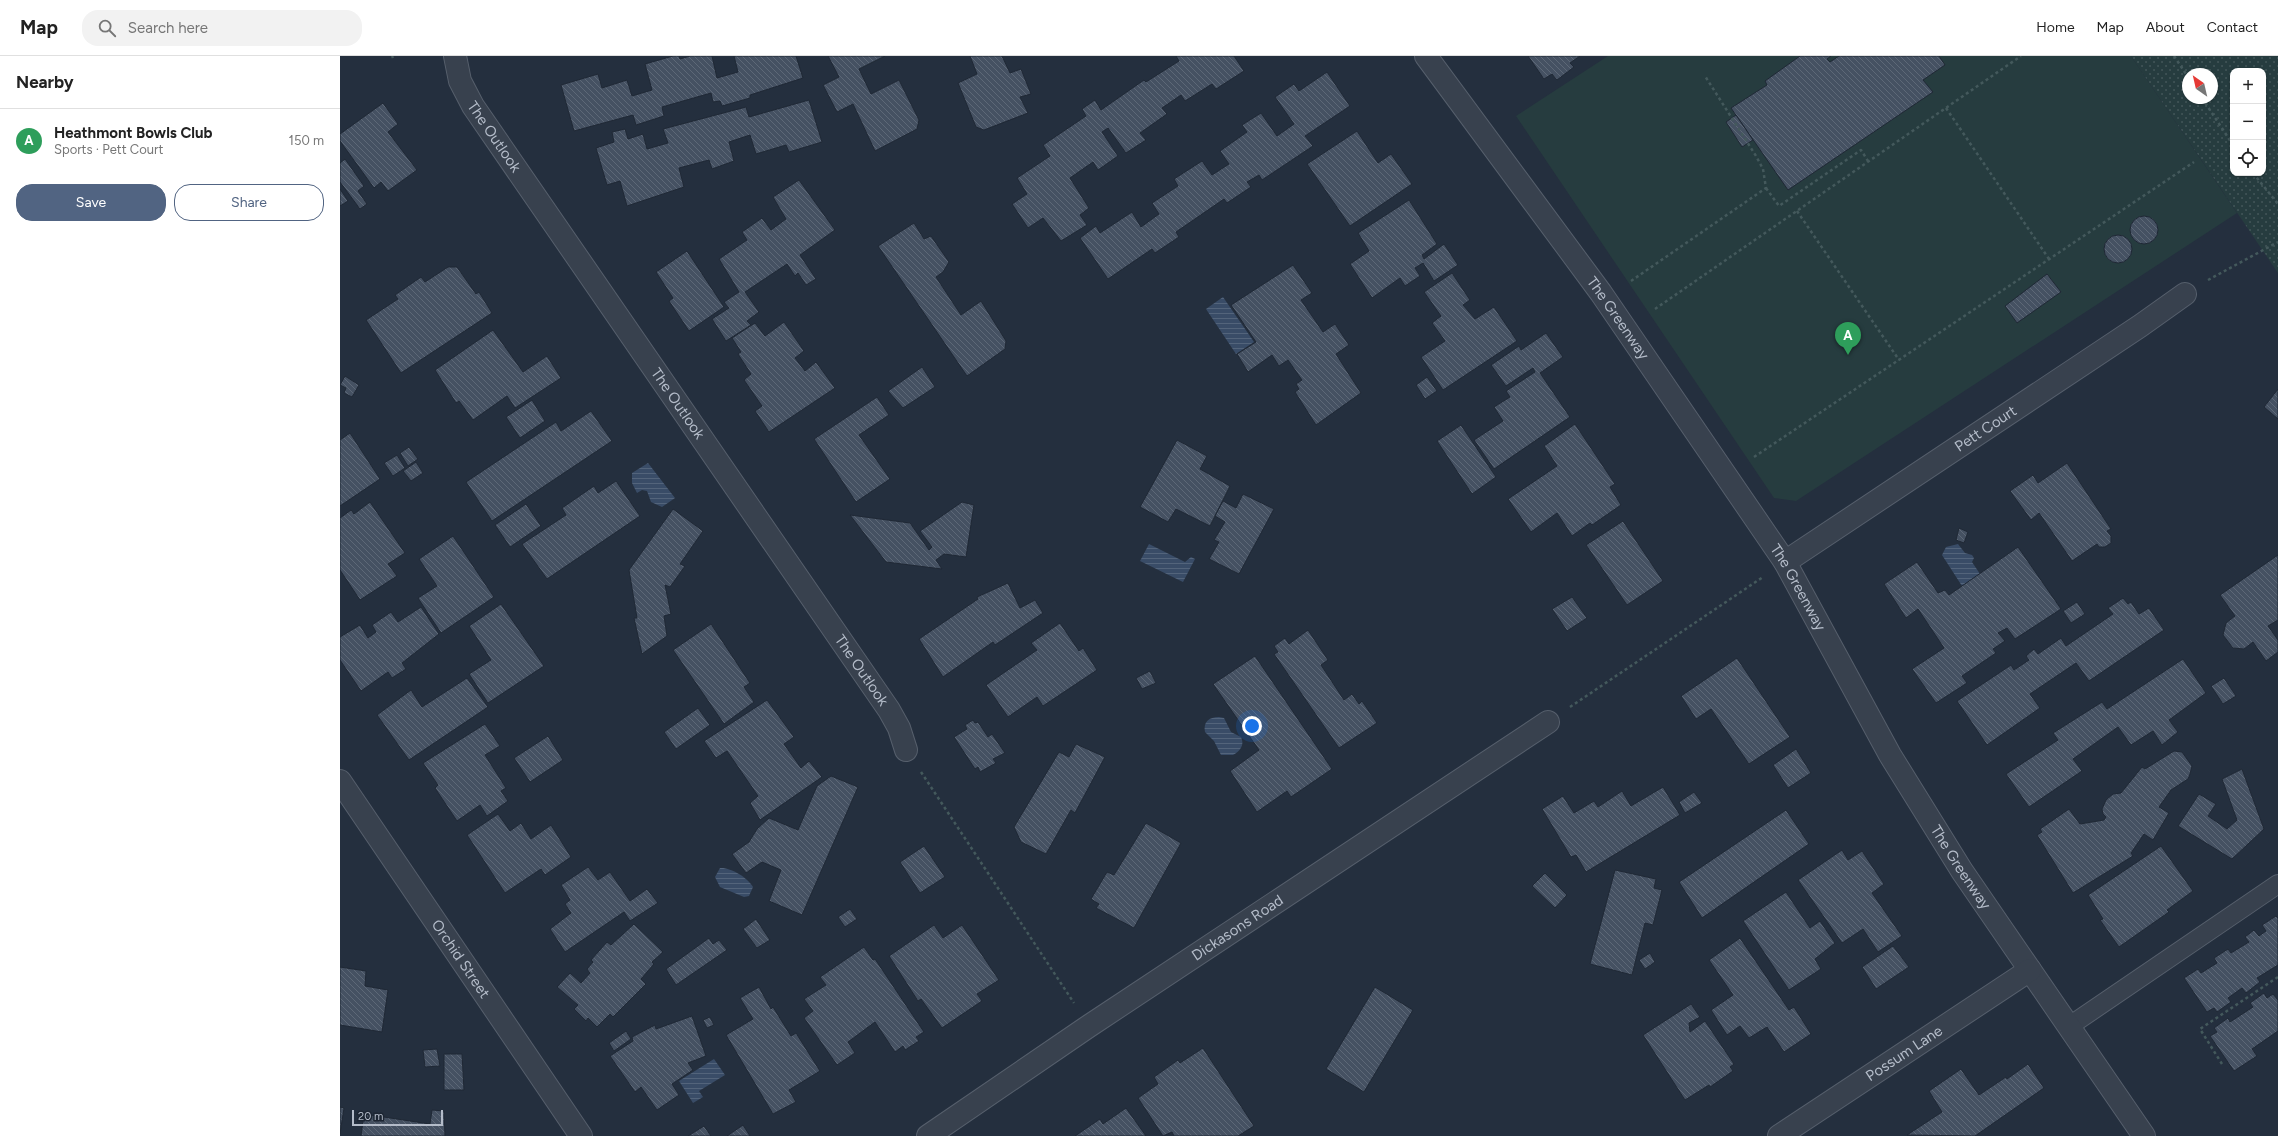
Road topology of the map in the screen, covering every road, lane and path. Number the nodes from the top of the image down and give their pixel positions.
1 (455, 56) edge
2 (1426, 56) edge
3 (2021, 56) edge
4 (2174, 56) edge
5 (2182, 68) edge
6 (1705, 76) dead end
7 (2206, 104) edge
8 (1946, 108) junction
9 (2230, 140) edge
10 (1868, 161) junction
11 (2194, 162) dead end
12 (2256, 176) edge
13 (1766, 188) junction
14 (2278, 204) edge
15 (1797, 211) junction
16 (2278, 242) edge
17 (2049, 259) junction
18 (1631, 281) dead end
19 (2185, 294) joint
20 (1655, 309) dead end
21 (1899, 360) junction
22 (1754, 457) dead end
23 (1785, 562) junction
24 (1548, 722) joint
25 (906, 750) joint
26 (340, 781) edge
27 (2278, 884) edge
28 (2030, 970) junction
29 (2278, 976) edge
30 (1089, 1026) junction
31 (2068, 1027) junction
32 (2222, 1064) dead end
33 (581, 1136) edge
34 (928, 1136) edge
35 (1779, 1136) edge
36 (2144, 1136) edge

1 - 25 street, The Outlook
2 - 23 street, The Greenway
3 - 8 path
4 - 5 path
6 - 13 path
7 - 9 path
8 - 10 path
8 - 17 path
10 - 13 path
10 - 15 path
11 - 17 path
12 - 14 path
13 - 18 path
15 - 20 path
15 - 21 path
16 - 19 path
17 - 21 path
19 - 23 street, Pett Court
21 - 22 path
23 - 24 path
23 - 28 street, The Greenway
24 - 30 street, Dickasons Road
25 - 30 path
26 - 33 street, Orchid Street
27 - 31 lane
28 - 31 street, The Greenway
28 - 35 street, Possum Lane
29 - 32 path
30 - 34 street, Dickasons Road
31 - 36 street, The Greenway

